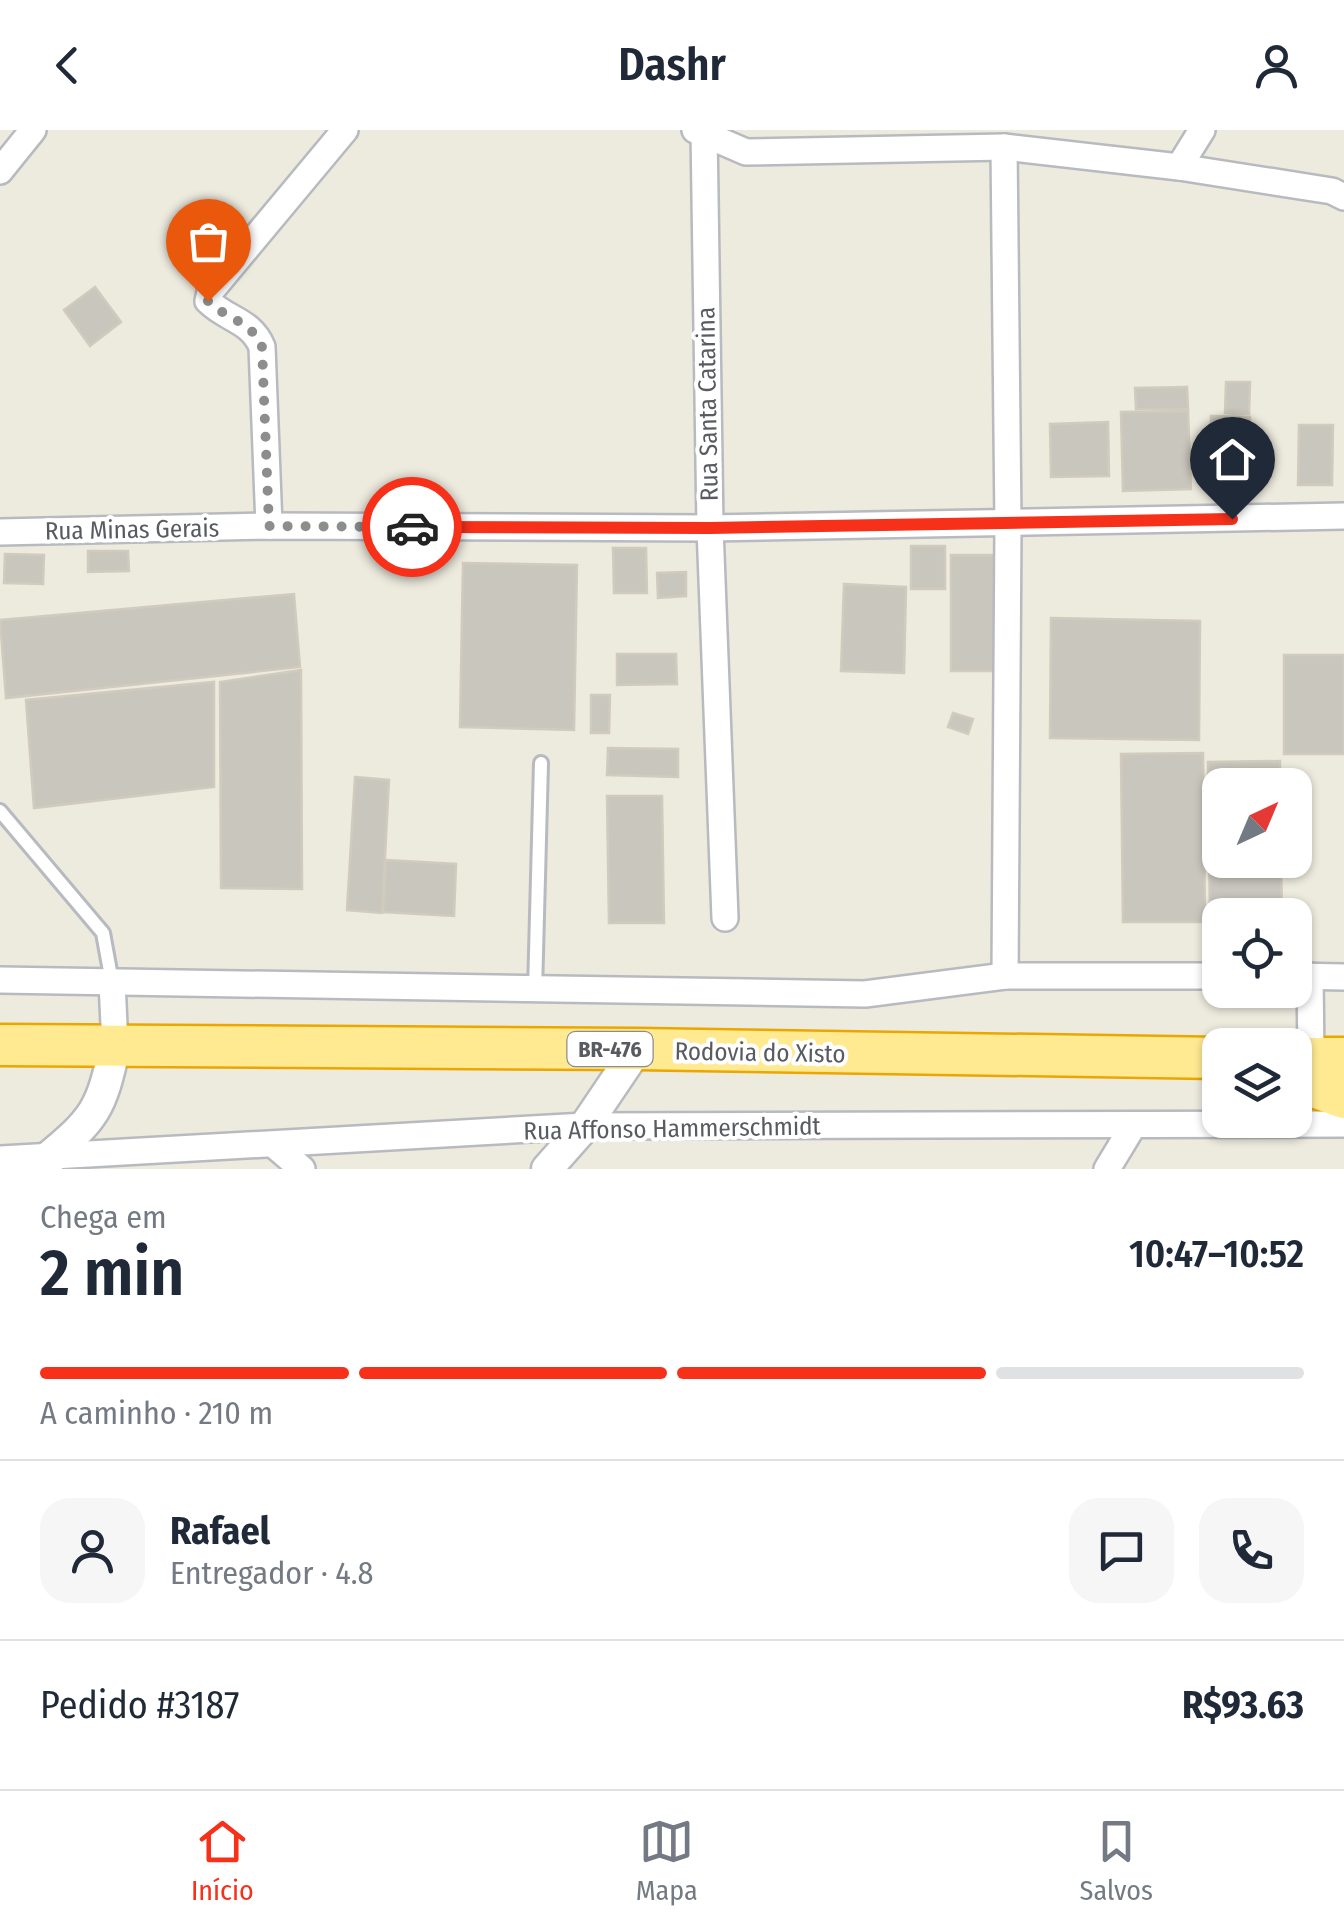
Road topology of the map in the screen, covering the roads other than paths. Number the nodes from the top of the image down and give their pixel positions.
1 (32, 130) edge
2 (345, 130) edge
3 (1202, 130) edge
4 (700, 131) edge
5 (1004, 147) junction
6 (1179, 167) junction
7 (0, 171) edge
8 (1344, 197) edge
9 (1344, 516) edge
10 (1008, 524) junction
11 (269, 526) junction
12 (710, 528) junction
13 (0, 532) edge
14 (541, 764) dead end
15 (0, 811) edge
16 (725, 918) dead end
17 (1005, 976) junction
18 (1202, 976) edge
19 (1312, 976) edge
20 (1344, 977) edge
21 (0, 980) edge
22 (112, 982) junction
23 (536, 991) junction
24 (0, 1046) edge
25 (116, 1046) junction
26 (637, 1049) junction
27 (1202, 1060) edge
28 (1312, 1064) edge
29 (1344, 1098) edge
30 (1344, 1124) edge
31 (585, 1126) junction
32 (1134, 1126) junction
33 (274, 1145) junction
34 (0, 1159) edge
35 (46, 1164) edge
36 (302, 1169) edge
37 (547, 1169) edge
38 (1108, 1169) edge

1 - 7 street
2 - 11 street
3 - 6 street
4 - 5 street
4 - 12 street, Rua Santa Catarina
5 - 6 street
5 - 10 street
6 - 8 street
9 - 10 street, Rua Minas Gerais
10 - 12 street, Rua Minas Gerais
10 - 17 street
11 - 12 street, Rua Minas Gerais
11 - 13 street, Rua Minas Gerais
12 - 16 street, Rua Santa Catarina
14 - 23 lane
15 - 22 lane
17 - 18 street
17 - 23 street
19 - 20 street
21 - 22 street
22 - 23 street
22 - 25 street
24 - 25 highway, Rodovia do Xisto / BR-476
25 - 26 highway, Rodovia do Xisto / BR-476
25 - 35 street
26 - 27 highway, Rodovia do Xisto / BR-476
26 - 31 street
28 - 29 highway
30 - 32 street, Rua Affonso Hammerschmidt
31 - 32 street, Rua Affonso Hammerschmidt
31 - 33 street, Rua Affonso Hammerschmidt
31 - 37 street
32 - 38 street
33 - 35 street, Rua Affonso Hammerschmidt
33 - 36 street
34 - 35 street, Rua Affonso Hammerschmidt

